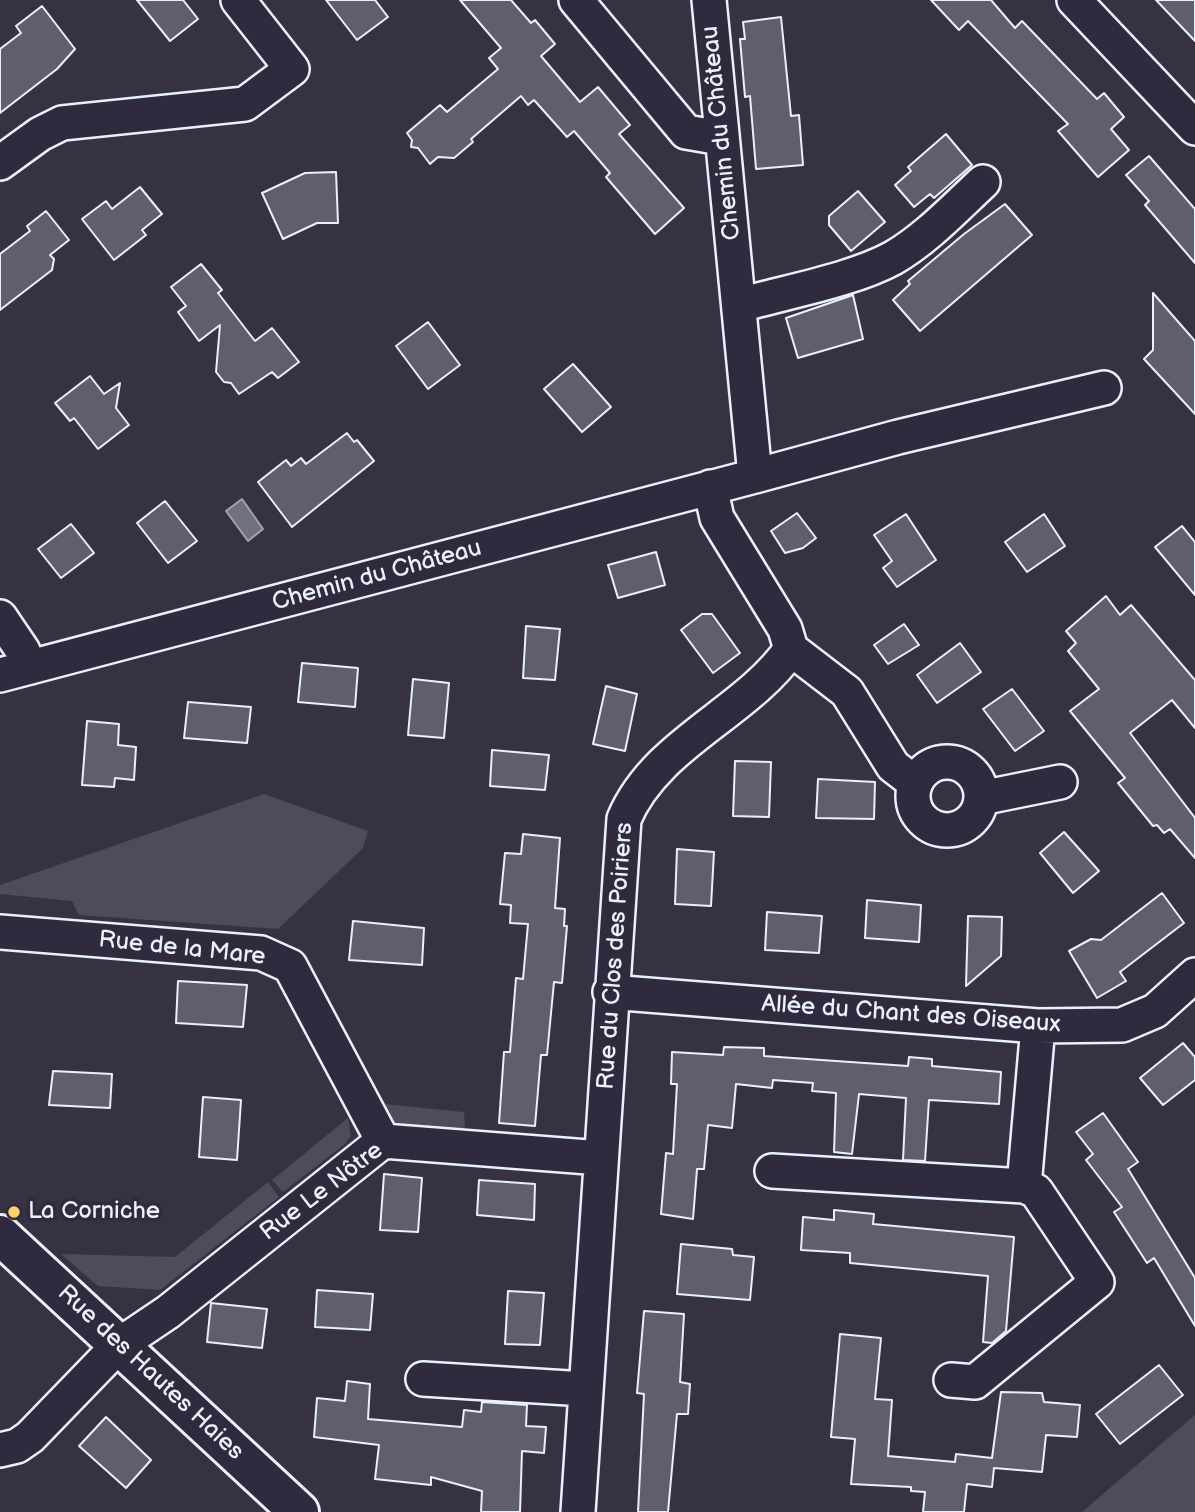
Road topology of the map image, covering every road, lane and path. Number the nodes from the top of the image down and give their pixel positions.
1 (238, 0) edge
2 (576, 0) edge
3 (709, 0) edge
4 (1074, 0) edge
5 (1195, 128) edge
6 (721, 138) junction
7 (0, 163) edge
8 (983, 182) dead end
9 (740, 305) junction
10 (1104, 388) dead end
11 (755, 476) junction
12 (710, 486) junction
13 (0, 617) edge
14 (791, 649) junction
15 (15, 671) edge
16 (1060, 782) dead end
17 (915, 783) junction
18 (981, 798) junction
19 (0, 932) edge
20 (1193, 980) edge
21 (610, 992) junction
22 (1038, 1026) junction
23 (383, 1141) junction
24 (601, 1158) junction
25 (772, 1171) dead end
26 (1024, 1186) junction
27 (0, 1234) edge
28 (119, 1345) junction
29 (423, 1379) dead end
30 (951, 1380) dead end
31 (585, 1389) junction
32 (0, 1450) edge
33 (299, 1512) edge
34 (578, 1512) edge

1 - 7 street
2 - 6 street
3 - 6 street, Chemin du Château
4 - 5 street
6 - 9 street, Chemin du Château
8 - 9 street
9 - 11 street, Chemin du Château
10 - 11 street, Chemin du Château
11 - 12 street, Chemin du Château
12 - 14 street
12 - 15 street, Chemin du Château
13 - 15 street
14 - 17 street
14 - 21 street, Rue du Clos des Poiriers
16 - 18 street
17 - 18 street
17 - 18 street
19 - 23 street, Rue de la Mare
20 - 22 street, Allée du Chant des Oiseaux
21 - 22 street, Allée du Chant des Oiseaux
21 - 24 street, Rue du Clos des Poiriers
22 - 26 street
23 - 24 street, Rue Le Nôtre
23 - 28 street, Rue Le Nôtre
24 - 31 street, Rue du Clos des Poiriers
25 - 26 street
26 - 30 street
27 - 28 street, Rue des Hautes Haies
28 - 32 street, Rue Le Nôtre
28 - 33 street, Rue des Hautes Haies
29 - 31 street
31 - 34 street, Rue du Clos des Poiriers

